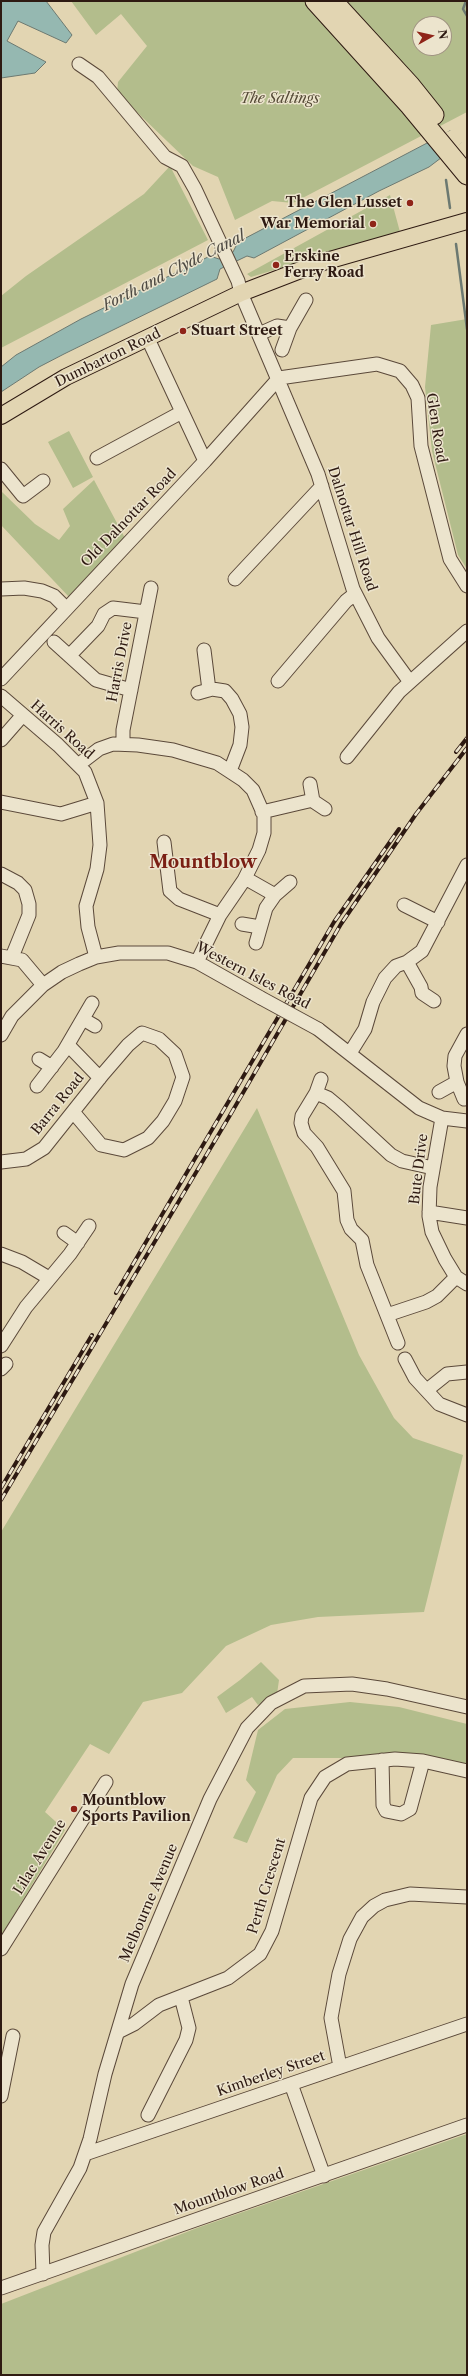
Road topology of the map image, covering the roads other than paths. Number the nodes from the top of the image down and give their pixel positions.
1 (315, 1) edge
2 (333, 1) edge
3 (79, 64) dead end
4 (467, 156) edge
5 (467, 175) edge
6 (467, 220) edge
7 (239, 286) junction
8 (306, 300) dead end
9 (290, 328) junction
10 (259, 334) junction
11 (148, 339) junction
12 (282, 350) dead end
13 (279, 378) junction
14 (182, 412) junction
15 (1, 416) edge
16 (97, 458) dead end
17 (206, 461) junction
18 (1, 469) edge
19 (43, 481) dead end
20 (322, 486) junction
21 (235, 579) dead end
22 (467, 586) edge
23 (152, 588) dead end
24 (1, 589) edge
25 (355, 594) junction
26 (66, 608) junction
27 (146, 612) junction
28 (467, 631) edge
29 (54, 642) dead end
30 (204, 650) dead end
31 (70, 655) junction
32 (1, 679) edge
33 (278, 681) dead end
34 (410, 682) junction
35 (131, 690) junction
36 (1, 696) edge
37 (22, 716) junction
38 (1, 740) edge
39 (123, 743) junction
40 (347, 757) dead end
41 (78, 766) junction
42 (230, 771) junction
43 (310, 784) dead end
44 (312, 800) junction
45 (1, 802) edge
46 (97, 803) junction
47 (325, 809) dead end
48 (262, 812) junction
49 (164, 842) dead end
50 (467, 865) edge
51 (1, 874) edge
52 (245, 878) junction
53 (290, 882) dead end
54 (275, 896) junction
55 (404, 905) dead end
56 (220, 915) junction
57 (438, 922) junction
58 (242, 924) dead end
59 (260, 927) junction
60 (256, 942) dead end
61 (6, 956) edge
62 (96, 957) junction
63 (197, 962) junction
64 (408, 962) junction
65 (44, 985) junction
66 (434, 1002) dead end
67 (92, 1003) dead end
68 (83, 1018) junction
69 (95, 1026) dead end
70 (467, 1034) edge
71 (1, 1035) edge
72 (68, 1045) junction
73 (350, 1053) junction
74 (39, 1059) dead end
75 (52, 1067) junction
76 (100, 1078) junction
77 (321, 1080) dead end
78 (457, 1082) junction
79 (37, 1086) dead end
80 (439, 1092) dead end
81 (316, 1093) junction
82 (464, 1099) dead end
83 (74, 1113) junction
84 (442, 1118) junction
85 (467, 1121) edge
86 (1, 1162) edge
87 (433, 1168) junction
88 (429, 1212) junction
89 (467, 1218) edge
90 (89, 1226) dead end
91 (64, 1234) dead end
92 (78, 1243) junction
93 (1, 1254) edge
94 (49, 1278) junction
95 (461, 1280) edge
96 (387, 1315) junction
97 (398, 1343) dead end
98 (1, 1346) edge
99 (405, 1359) dead end
100 (467, 1372) edge
101 (426, 1390) junction
102 (467, 1415) edge
103 (467, 1707) edge
104 (382, 1760) junction
105 (423, 1761) junction
106 (467, 1772) edge
107 (106, 1782) dead end
108 (467, 1897) edge
109 (1, 1949) edge
110 (181, 1997) junction
111 (467, 2024) edge
112 (118, 2032) junction
113 (13, 2036) dead end
114 (340, 2067) junction
115 (291, 2084) junction
116 (1, 2096) edge
117 (148, 2115) dead end
118 (467, 2125) edge
119 (85, 2154) junction
120 (324, 2176) junction
121 (44, 2274) junction
122 (1, 2288) edge

1 - 5 highway
2 - 4 highway
3 - 7 street
6 - 7 main road, Dumbarton Road
7 - 10 street, Dalnottar Hill Road
7 - 11 main road, Dumbarton Road
8 - 9 street
9 - 10 street
9 - 12 street
10 - 13 street, Dalnottar Hill Road
11 - 14 street
11 - 15 main road, Dumbarton Road
13 - 17 street, Old Dalnottar Road
13 - 20 street, Dalnottar Hill Road
13 - 22 street, Glen Road
14 - 16 street
14 - 17 street
17 - 26 street, Old Dalnottar Road
18 - 19 street
20 - 21 street
20 - 25 street, Dalnottar Hill Road
23 - 27 street, Harris Drive
24 - 26 street
25 - 33 street
25 - 34 street, Dalnottar Hill Road
26 - 32 street, Old Dalnottar Road
27 - 31 street
27 - 35 street, Harris Drive
28 - 34 street
29 - 31 street
30 - 42 street
31 - 35 street
34 - 40 street
35 - 39 street, Harris Drive
36 - 37 street, Harris Road
37 - 38 street
37 - 41 street, Harris Road
39 - 41 street
39 - 42 street
41 - 46 street, Harris Road
42 - 48 street
43 - 44 street
44 - 47 street
44 - 48 street
45 - 46 street
46 - 62 street, Harris Road
48 - 52 street
49 - 56 street
50 - 57 street
51 - 61 street
52 - 54 street
52 - 56 street
53 - 54 street
54 - 59 street
55 - 57 street
56 - 63 street
57 - 64 street
58 - 59 street
59 - 60 street
61 - 65 street
62 - 63 street, Western Isles Road
62 - 65 street, Western Isles Road
63 - 73 street, Western Isles Road, bridge
64 - 66 street
64 - 73 street
65 - 71 street, Western Isles Road
67 - 68 street
68 - 69 street
68 - 72 street
70 - 78 street
72 - 75 street
72 - 76 street
73 - 84 street, Western Isles Road
74 - 75 street
75 - 79 street
76 - 83 street, Barra Road
76 - 83 street, Barra Road
77 - 81 street
78 - 80 street
78 - 82 street
81 - 87 street
81 - 96 street
83 - 86 street, Barra Road
84 - 85 street, Western Isles Road
84 - 87 street, Bute Drive
87 - 88 street, Bute Drive
88 - 89 street
88 - 95 street, Bute Drive
90 - 92 street
91 - 92 street
92 - 94 street
93 - 94 street
94 - 98 street
95 - 96 street
96 - 97 street
99 - 101 street
100 - 101 street
101 - 102 street
103 - 112 street, Melbourne Avenue
104 - 105 street, Perth Crescent
104 - 105 street
104 - 110 street, Perth Crescent
105 - 106 street, Perth Crescent
107 - 109 street, Lilac Avenue
108 - 114 street
110 - 112 street, Perth Crescent
110 - 117 street
111 - 114 street, Kimberley Street
112 - 119 street, Melbourne Avenue
113 - 116 street
114 - 115 street, Kimberley Street
115 - 119 street, Kimberley Street
115 - 120 street
118 - 120 street, Mountblow Road
119 - 121 street, Melbourne Avenue
120 - 121 street, Mountblow Road
121 - 122 street, Mountblow Road

